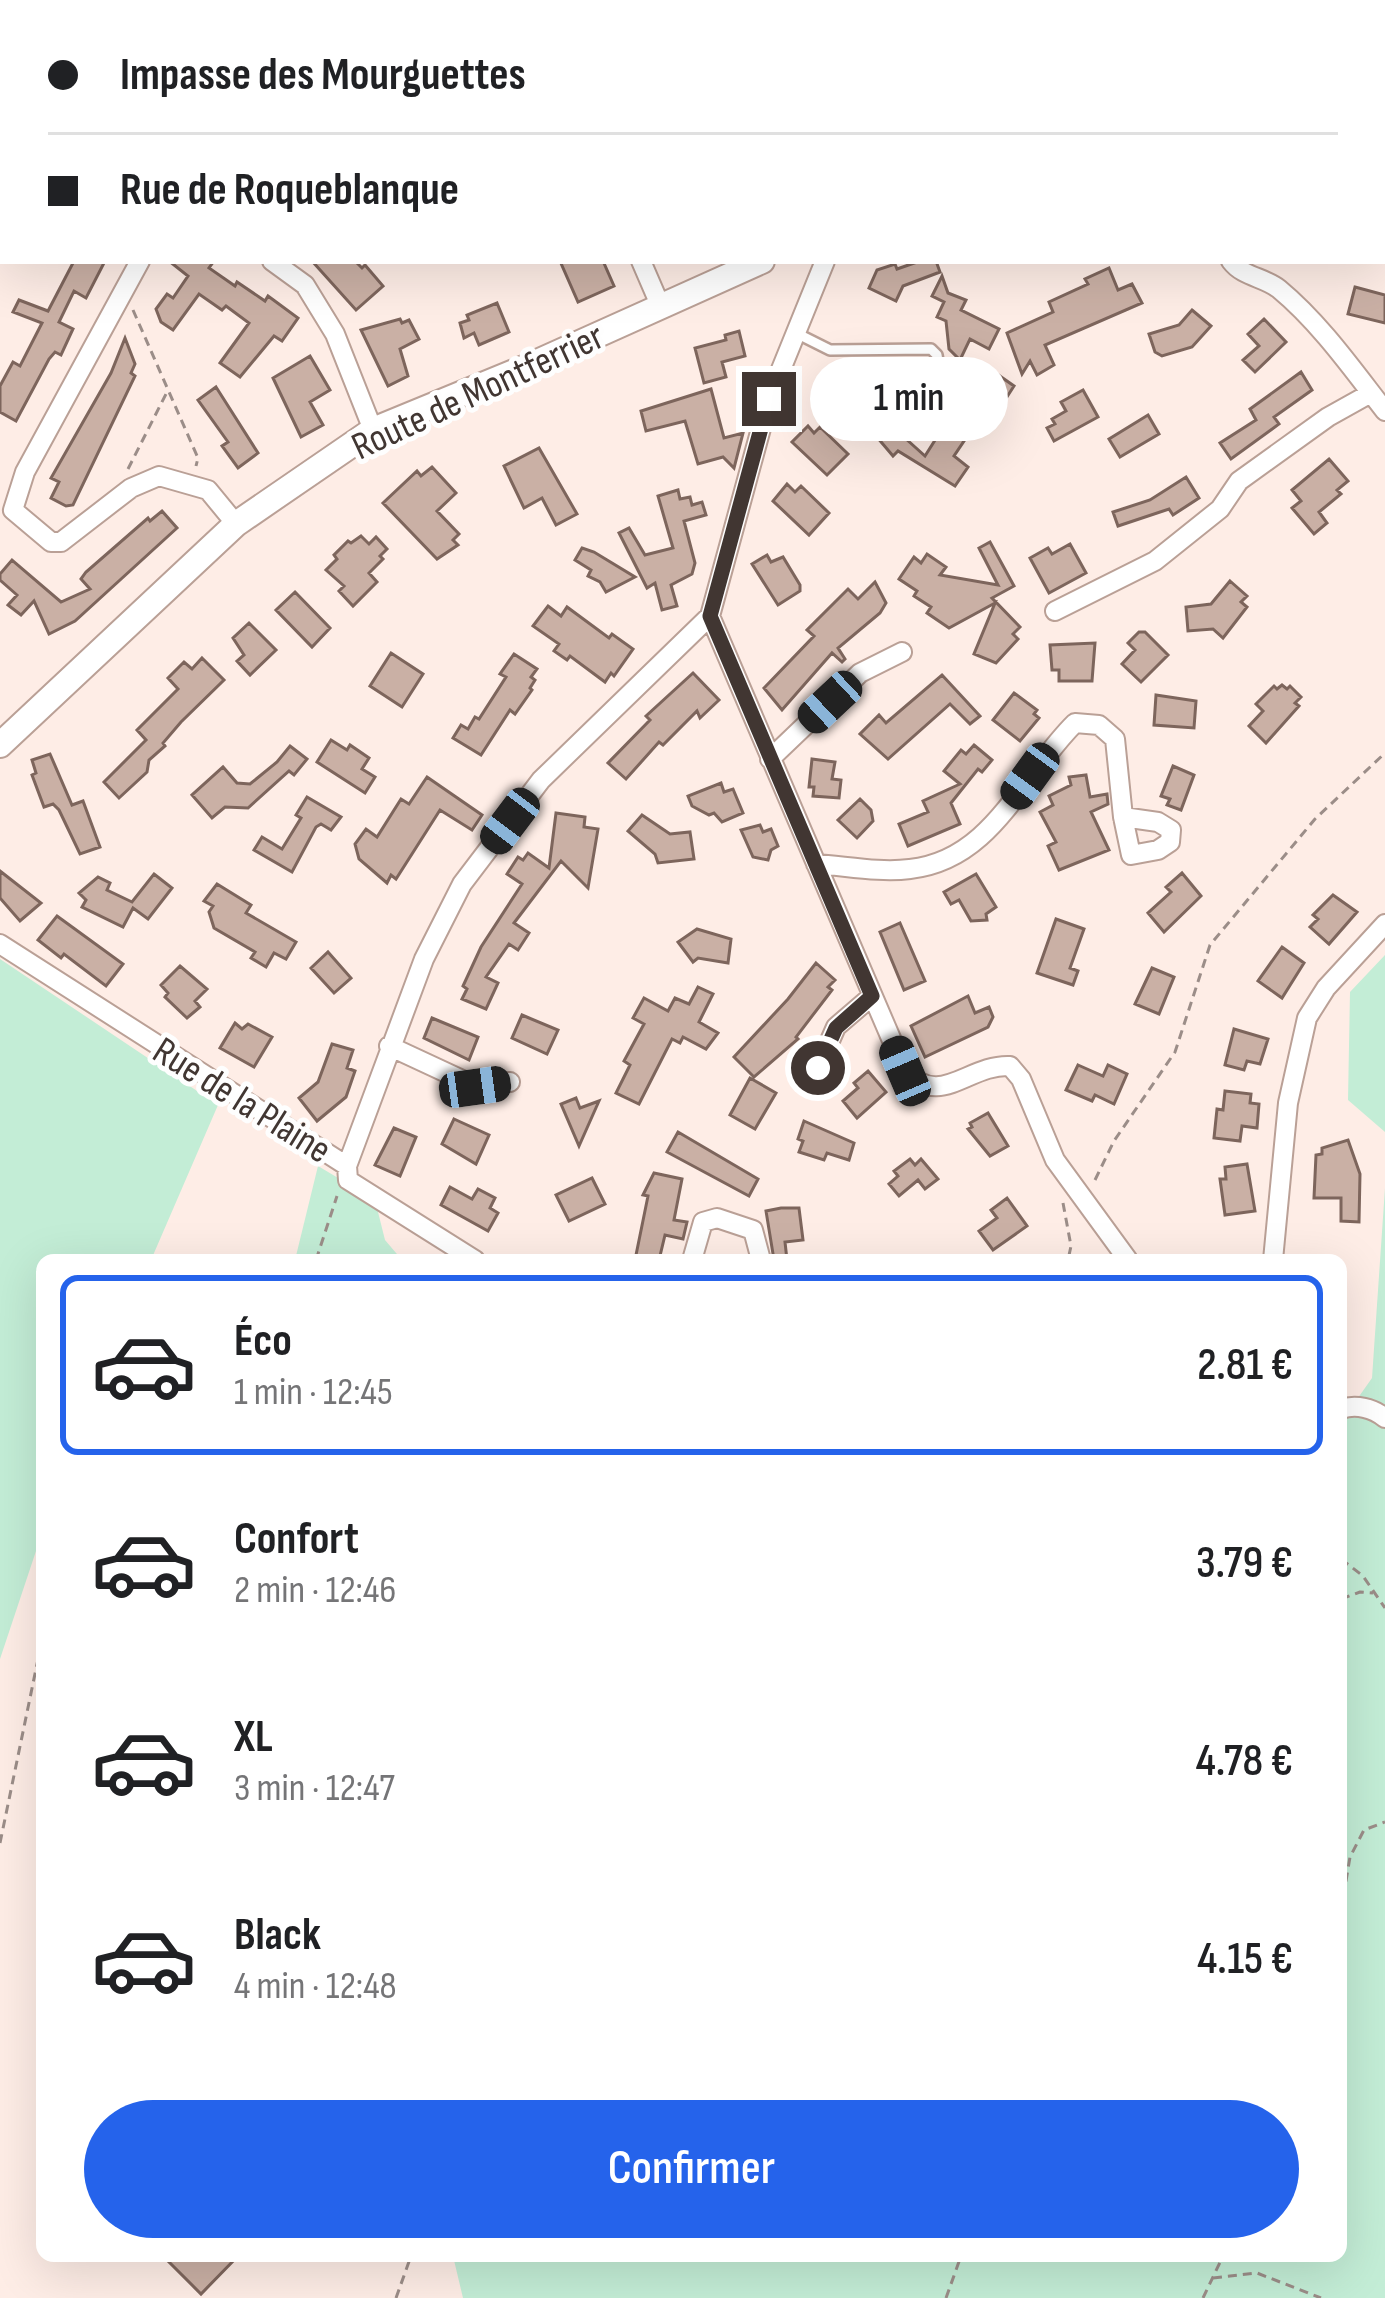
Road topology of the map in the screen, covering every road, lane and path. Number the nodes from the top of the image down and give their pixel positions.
1 (138, 264) edge
2 (276, 264) edge
3 (642, 264) edge
4 (755, 264) edge
5 (824, 264) edge
6 (1233, 264) edge
7 (124, 289) junction
8 (660, 305) junction
9 (796, 333) junction
10 (168, 390) junction
11 (1371, 393) junction
12 (946, 407) dead end
13 (1385, 411) edge
14 (373, 430) junction
15 (190, 485) junction
16 (131, 488) junction
17 (236, 524) junction
18 (1055, 611) dead end
19 (710, 616) junction
20 (902, 652) dead end
21 (0, 745) edge
22 (1385, 753) edge
23 (770, 759) junction
24 (1123, 817) dead end
25 (816, 864) junction
26 (1385, 924) edge
27 (0, 944) edge
28 (872, 996) junction
29 (389, 1046) junction
30 (818, 1068) dead end
31 (510, 1082) dead end
32 (347, 1166) junction
33 (1063, 1203) dead end
34 (1084, 1203) junction
35 (318, 1254) edge
36 (465, 1254) edge
37 (694, 1254) edge
38 (759, 1254) edge
39 (1070, 1254) edge
40 (1123, 1254) edge
41 (1275, 1254) edge
42 (1347, 1407) edge
43 (1385, 1418) edge
44 (1347, 1563) edge
45 (1375, 1593) junction
46 (1347, 1597) edge
47 (1385, 1608) edge
48 (36, 1669) edge
49 (1385, 1822) edge
50 (0, 1844) edge
51 (1347, 1875) edge
52 (409, 2262) edge
53 (959, 2262) edge
54 (1220, 2262) edge
55 (1213, 2278) junction
56 (396, 2298) edge
57 (946, 2298) edge
58 (1203, 2298) edge
59 (1321, 2298) edge

1 - 7 street
2 - 14 street
3 - 8 street
4 - 8 street, Route de Montferrier
5 - 9 street
6 - 11 street
7 - 10 path
7 - 16 street
8 - 14 street, Route de Montferrier
9 - 12 lane
9 - 19 street
10 - 15 path
10 - 16 path
11 - 13 street
11 - 18 street
14 - 17 street, Route de Montferrier
15 - 16 street
15 - 17 street
17 - 21 street, Route de Montferrier
19 - 23 street
19 - 29 street
20 - 23 street
22 - 34 path
23 - 25 street
24 - 25 street
25 - 28 street
26 - 41 street
27 - 32 street, Rue de la Plaine
28 - 30 street
28 - 34 street
29 - 31 street
29 - 32 street
32 - 35 path
32 - 36 street, Rue de la Plaine
33 - 39 path
34 - 40 street
37 - 38 street
42 - 43 street
44 - 45 path
45 - 46 path
45 - 47 path
48 - 50 path
49 - 51 path
52 - 56 path
53 - 57 path
54 - 55 path
55 - 58 path
55 - 59 path

